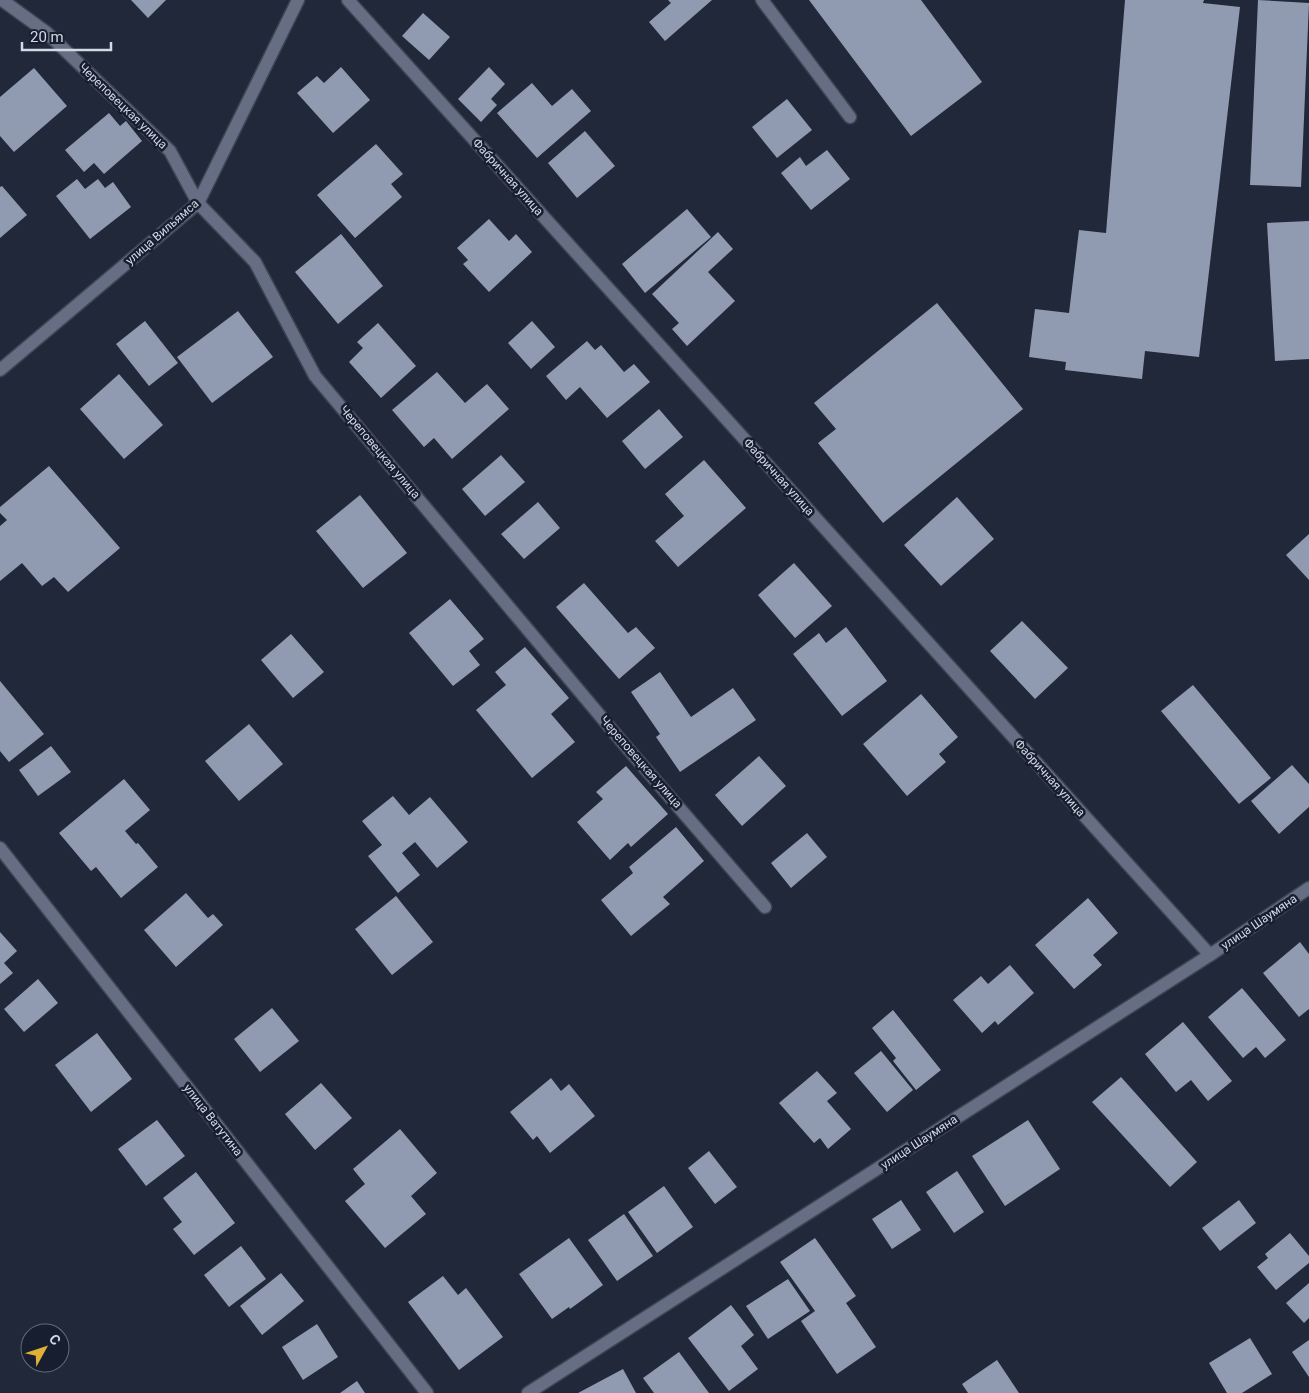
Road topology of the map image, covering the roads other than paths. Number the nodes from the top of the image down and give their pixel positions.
1 (2, 0) edge
2 (298, 0) edge
3 (348, 0) edge
4 (762, 0) edge
5 (850, 117) dead end
6 (198, 203) junction
7 (0, 370) edge
8 (0, 848) edge
9 (1309, 888) edge
10 (766, 907) dead end
11 (1210, 955) junction
12 (427, 1393) edge
13 (528, 1393) edge

1 - 6 street, Череповецкая улица
2 - 6 street, улица Вильямса
3 - 11 street, Фабричная улица
4 - 5 street
6 - 7 street, улица Вильямса
6 - 10 street, Череповецкая улица
8 - 12 street, улица Ватутина
9 - 11 street, улица Шаумяна
11 - 13 street, улица Шаумяна

